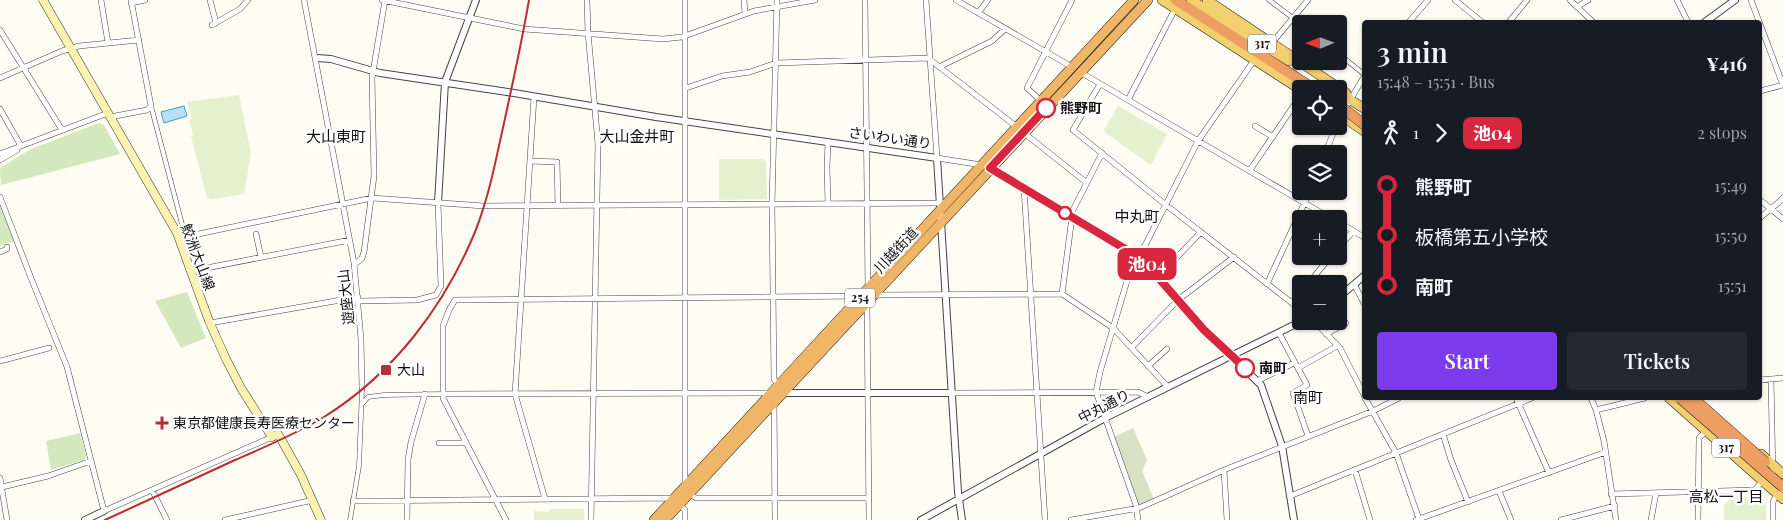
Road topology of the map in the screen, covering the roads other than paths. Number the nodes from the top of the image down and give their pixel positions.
1 (43, 0) edge
2 (101, 0) edge
3 (145, 0) edge
4 (210, 0) edge
5 (248, 0) edge
6 (304, 0) edge
7 (384, 0) edge
8 (476, 0) edge
9 (587, 0) edge
10 (685, 0) edge
11 (744, 0) edge
12 (777, 0) edge
13 (815, 0) edge
14 (865, 0) edge
15 (926, 0) edge
16 (956, 0) edge
17 (988, 0) edge
18 (1072, 0) edge
19 (1134, 0) edge
20 (1148, 0) edge
21 (1162, 0) edge
22 (1170, 0) edge
23 (1191, 0) edge
24 (1206, 0) edge
25 (1269, 0) edge
26 (1308, 0) edge
27 (1428, 0) edge
28 (1455, 0) edge
29 (1527, 0) edge
30 (1570, 0) edge
31 (1588, 0) edge
32 (1677, 0) edge
33 (1735, 0) edge
34 (1751, 0) edge
35 (131, 1) edge
36 (1177, 3) edge
37 (777, 7) junction
38 (1577, 7) junction
39 (978, 13) junction
40 (745, 14) junction
41 (1296, 15) edge
42 (1292, 17) edge
43 (469, 18) junction
44 (1292, 19) edge
45 (1411, 20) edge
46 (1480, 20) edge
47 (1511, 20) edge
48 (1591, 20) edge
49 (1687, 20) edge
50 (1708, 20) edge
51 (1759, 20) edge
52 (1005, 29) junction
53 (1762, 29) edge
54 (0, 30) edge
55 (588, 32) junction
56 (686, 36) junction
57 (139, 40) junction
58 (108, 43) junction
59 (1272, 43) junction
60 (71, 48) junction
61 (1046, 52) junction
62 (316, 59) junction
63 (1255, 59) junction
64 (866, 60) junction
65 (930, 60) junction
66 (1348, 61) edge
67 (776, 63) junction
68 (23, 67) junction
69 (939, 67) junction
70 (373, 71) junction
71 (1079, 72) junction
72 (1362, 73) edge
73 (0, 78) edge
74 (1295, 80) edge
75 (1301, 80) edge
76 (1320, 80) edge
77 (1362, 80) edge
78 (445, 82) junction
79 (1100, 84) junction
80 (1292, 84) edge
81 (686, 88) junction
82 (1762, 91) edge
83 (534, 97) junction
84 (1347, 97) edge
85 (1350, 99) junction
86 (1128, 100) junction
87 (1041, 101) junction
88 (1347, 103) edge
89 (151, 106) junction
90 (1362, 107) edge
91 (595, 108) junction
92 (1292, 108) edge
93 (0, 109) edge
94 (109, 115) junction
95 (1347, 115) edge
96 (1347, 117) edge
97 (686, 122) junction
98 (1362, 122) edge
99 (1256, 126) dead end
100 (1362, 129) edge
101 (62, 130) junction
102 (1020, 130) junction
103 (774, 134) junction
104 (1273, 137) junction
105 (1198, 141) junction
106 (828, 142) junction
107 (21, 146) junction
108 (867, 148) junction
109 (1102, 153) junction
110 (0, 154) edge
111 (937, 158) junction
112 (0, 160) edge
113 (530, 161) junction
114 (986, 167) junction
115 (1250, 170) junction
116 (1087, 183) junction
117 (1024, 188) junction
118 (0, 197) edge
119 (372, 198) junction
120 (1783, 198) edge
121 (1307, 200) edge
122 (1762, 202) edge
123 (343, 203) junction
124 (438, 203) junction
125 (867, 203) junction
126 (1306, 203) junction
127 (828, 204) junction
128 (686, 205) junction
129 (772, 205) junction
130 (1166, 205) junction
131 (527, 206) junction
132 (558, 206) junction
133 (597, 206) junction
134 (940, 206) junction
135 (1770, 208) junction
136 (1317, 210) edge
137 (1071, 216) junction
138 (1762, 216) edge
139 (1783, 219) edge
140 (942, 221) junction
141 (1347, 227) edge
142 (1353, 231) junction
143 (1201, 232) junction
144 (256, 234) dead end
145 (1362, 236) edge
146 (179, 238) junction
147 (1347, 238) edge
148 (350, 240) junction
149 (7, 247) dead end
150 (0, 252) edge
151 (1140, 257) junction
152 (261, 258) junction
153 (1236, 259) junction
154 (354, 265) junction
155 (1324, 265) edge
156 (191, 272) junction
157 (1315, 275) edge
158 (1158, 277) junction
159 (1362, 277) edge
160 (1267, 284) junction
161 (1354, 284) junction
162 (1347, 290) edge
163 (1030, 294) junction
164 (1062, 294) junction
165 (867, 295) junction
166 (946, 295) junction
167 (774, 297) junction
168 (595, 298) junction
169 (685, 298) junction
170 (359, 299) junction
171 (520, 299) junction
172 (1362, 299) edge
173 (1178, 300) junction
174 (1292, 302) edge
175 (210, 323) junction
176 (1292, 326) edge
177 (1113, 328) junction
178 (1322, 330) edge
179 (1333, 330) edge
180 (1279, 333) junction
181 (1326, 334) junction
182 (1337, 346) junction
183 (49, 348) dead end
184 (1132, 348) junction
185 (1167, 349) dead end
186 (1232, 356) junction
187 (0, 361) edge
188 (1294, 363) junction
189 (1148, 366) junction
190 (1298, 368) junction
191 (1783, 378) edge
192 (1771, 379) junction
193 (1762, 380) edge
194 (1257, 381) junction
195 (1168, 387) junction
196 (362, 390) joint
197 (777, 391) junction
198 (1096, 392) junction
199 (1362, 392) edge
200 (685, 393) junction
201 (952, 393) junction
202 (1037, 393) junction
203 (424, 394) junction
204 (443, 394) junction
205 (515, 394) junction
206 (594, 394) junction
207 (868, 394) junction
208 (1148, 397) junction
209 (1367, 400) edge
210 (1395, 400) edge
211 (1517, 400) edge
212 (1592, 400) edge
213 (1637, 400) edge
214 (1671, 400) edge
215 (1682, 400) edge
216 (1695, 400) edge
217 (1699, 400) edge
218 (774, 402) junction
219 (362, 404) junction
220 (1596, 410) junction
221 (1373, 411) junction
222 (1105, 418) junction
223 (1706, 431) junction
224 (1443, 434) junction
225 (1308, 436) junction
226 (272, 437) junction
227 (439, 442) dead end
228 (466, 443) junction
229 (1282, 446) junction
230 (1606, 452) junction
231 (1396, 453) junction
232 (1041, 454) junction
233 (91, 461) junction
234 (1774, 466) junction
235 (1224, 470) junction
236 (1355, 470) junction
237 (1549, 473) junction
238 (1783, 474) edge
239 (0, 478) edge
240 (1783, 479) edge
241 (1762, 481) junction
242 (2, 487) junction
243 (152, 490) junction
244 (687, 490) junction
245 (1499, 491) junction
246 (1699, 492) junction
247 (1779, 492) edge
248 (1656, 493) junction
249 (1611, 494) junction
250 (1290, 496) junction
251 (774, 497) junction
252 (869, 498) junction
253 (960, 498) junction
254 (546, 499) junction
255 (592, 499) junction
256 (313, 500) junction
257 (495, 500) junction
258 (354, 501) junction
259 (407, 501) junction
260 (677, 501) junction
261 (1468, 502) junction
262 (1615, 506) junction
263 (1136, 509) junction
264 (104, 511) junction
265 (7, 520) edge
266 (85, 520) edge
267 (167, 520) edge
268 (225, 520) edge
269 (321, 520) edge
270 (350, 520) edge
271 (407, 520) edge
272 (506, 520) edge
273 (591, 520) edge
274 (654, 520) edge
275 (665, 520) edge
276 (684, 520) edge
277 (775, 520) edge
278 (869, 520) edge
279 (921, 520) edge
280 (962, 520) edge
281 (1045, 520) edge
282 (1071, 520) edge
283 (1138, 520) edge
284 (1227, 520) edge
285 (1294, 520) edge
286 (1370, 520) edge
287 (1418, 520) edge
288 (1511, 520) edge
289 (1561, 520) edge
290 (1616, 520) edge
291 (1651, 520) edge
292 (1698, 520) edge
293 (1774, 520) edge

1 - 60 main road, 鮫洲大山線
2 - 58 street
3 - 35 street
4 - 5 street
6 - 62 street, 遊座大山
7 - 43 street
7 - 70 street
8 - 43 street
9 - 55 street
10 - 56 street
11 - 40 street
12 - 37 street
13 - 37 street
14 - 64 street
15 - 65 street
16 - 39 street
17 - 39 street
18 - 61 street
19 - 71 highway, 川越街道 / 254
20 - 71 highway, 川越街道 / 254
21 - 36 main road, 317
22 - 74 main road, 317
23 - 76 main road, 317
24 - 59 main road, 317
25 - 42 street
26 - 41 street
27 - 45 street
28 - 46 street
29 - 47 street
30 - 38 street
31 - 38 street
32 - 49 street
33 - 50 street
34 - 51 street
35 - 57 street
36 - 63 main road, 317
36 - 75 highway
36 - 86 street
37 - 40 street
37 - 67 street
38 - 48 street
39 - 52 street
40 - 56 street
43 - 55 street
43 - 78 street
44 - 59 street
52 - 61 street
52 - 69 street
53 - 82 street
54 - 68 street
55 - 56 street
55 - 91 street
56 - 81 street
57 - 58 street
57 - 89 street
58 - 60 street
59 - 85 main road, 317
60 - 68 street
60 - 94 main road, 鮫洲大山線
61 - 71 street
61 - 87 street
62 - 70 street, さいわい通り
62 - 123 street, 遊座大山
63 - 80 main road, 317
63 - 105 street
64 - 65 street
64 - 67 street
64 - 108 street
65 - 69 street
65 - 111 street
66 - 72 street
67 - 81 street
67 - 103 street
68 - 73 street
68 - 101 street
69 - 102 street
70 - 78 street, さいわい通り
70 - 119 street
71 - 79 street
71 - 87 highway, 川越街道 / 254
71 - 102 highway, 川越街道 / 254
77 - 85 street
78 - 83 street, さいわい通り
78 - 124 street
79 - 86 street
79 - 109 street
81 - 97 street
83 - 91 street, さいわい通り
83 - 113 street
84 - 85 main road, 317
85 - 88 street
85 - 90 main road, 317
86 - 105 street
87 - 102 highway, 川越街道 / 254
89 - 94 street
89 - 146 street
91 - 97 street, さいわい通り
91 - 133 street
92 - 104 street
93 - 107 street
94 - 101 street
94 - 146 main road, 鮫洲大山線
95 - 98 highway, bridge
96 - 100 main road
97 - 103 street, さいわい通り
97 - 128 street
99 - 104 street
101 - 107 street
102 - 114 highway, 川越街道 / 254
102 - 116 street
103 - 106 street, さいわい通り
103 - 129 street
104 - 115 street
105 - 115 street
105 - 130 street
106 - 108 street, さいわい通り
106 - 127 street
107 - 110 street
107 - 112 street
108 - 111 street, さいわい通り
108 - 125 street
109 - 116 street
109 - 130 street
111 - 114 street
111 - 134 street, さいわい通り
113 - 131 street
113 - 132 street
114 - 117 street
114 - 134 highway, 川越街道 / 254
114 - 140 highway, 川越街道 / 254
115 - 126 street
116 - 137 street
117 - 137 street
117 - 163 street
118 - 233 street
119 - 123 street
119 - 124 street
119 - 154 street
120 - 135 street
121 - 126 street
122 - 135 street
123 - 146 street
123 - 148 street, 遊座大山
124 - 131 street
124 - 170 street
125 - 127 street
125 - 134 street
125 - 165 street
126 - 136 street
126 - 160 street
127 - 129 street
128 - 129 street
128 - 133 street
128 - 169 street
129 - 167 street
130 - 143 street
130 - 151 street
131 - 132 street
131 - 171 street
132 - 133 street
133 - 168 street
134 - 140 street, さいわい通り
134 - 165 highway, 川越街道 / 254
135 - 138 street
135 - 139 street
137 - 151 street
137 - 164 street
140 - 165 highway, 川越街道 / 254
140 - 166 street, さいわい通り
141 - 142 street
142 - 145 street
142 - 147 street
143 - 153 street
143 - 158 street
144 - 152 street
146 - 156 main road, 鮫洲大山線
148 - 152 street
148 - 154 street, 遊座大山
149 - 150 street
151 - 158 street
151 - 177 street
152 - 156 street
153 - 160 street
153 - 173 street
154 - 170 street, 遊座大山
155 - 157 street
156 - 175 main road, 鮫洲大山線
158 - 173 street
159 - 161 street
160 - 174 street
161 - 162 street
161 - 172 street
163 - 164 street
163 - 166 street
163 - 202 street
164 - 177 street
165 - 166 street
165 - 167 street
165 - 197 highway, 川越街道 / 254
165 - 207 street
166 - 201 street, さいわい通り
167 - 169 street
167 - 197 street
168 - 169 street
168 - 171 street
168 - 206 street
169 - 200 street
170 - 175 street
170 - 196 street, 遊座大山
171 - 204 street
171 - 205 street
173 - 184 street
173 - 186 street
175 - 226 main road, 鮫洲大山線
176 - 180 street, 中丸通り
177 - 184 street
177 - 198 street
178 - 181 street
179 - 181 street
180 - 186 street, 中丸通り
180 - 188 street
181 - 182 street
182 - 190 street
182 - 199 street
183 - 187 street
184 - 189 street
185 - 189 street
186 - 194 street
186 - 195 street, 中丸通り
188 - 190 street
188 - 194 street
189 - 195 street
190 - 225 street
191 - 192 street
192 - 193 street
192 - 234 street
194 - 229 street
195 - 208 street, 中丸通り
196 - 219 street
197 - 200 street
197 - 207 street
197 - 218 highway, 川越街道 / 254
197 - 244 highway, 川越街道 / 254
198 - 202 street
198 - 208 street
198 - 222 street
200 - 206 street
200 - 244 street
201 - 202 street
201 - 207 street
201 - 253 street, さいわい通り
202 - 232 street
203 - 204 street
203 - 219 street
203 - 259 street
204 - 205 street
204 - 228 street
205 - 206 street
205 - 254 street
206 - 255 street
207 - 252 street
208 - 222 street, 中丸通り
209 - 221 street
210 - 221 street
211 - 224 street
211 - 237 street
212 - 220 street
213 - 220 street
214 - 223 main road, 317
215 - 247 highway, bridge
216 - 240 highway, bridge
217 - 234 main road, 317
218 - 244 highway, 川越街道 / 254
218 - 251 street
219 - 258 street
220 - 230 street
221 - 225 street
221 - 231 street
222 - 232 street, 中丸通り
222 - 263 street
223 - 241 main road, 317
223 - 246 street
224 - 231 street
224 - 261 street
225 - 229 street
226 - 243 street
226 - 256 main road, 鮫洲大山線
227 - 228 street
228 - 257 street
229 - 235 street
229 - 250 street
230 - 237 street
230 - 249 street
231 - 236 street
231 - 287 street
232 - 253 street, 中丸通り
232 - 281 street
233 - 242 street
233 - 264 street
234 - 238 main road, 317
234 - 247 street
235 - 263 street
235 - 284 street
236 - 250 street
236 - 286 street
237 - 245 street
239 - 242 street
241 - 246 street
241 - 247 main road, 317
242 - 265 street
243 - 264 street
243 - 267 street
244 - 251 street
244 - 260 highway, 川越街道 / 254
245 - 261 street
245 - 288 street
246 - 248 street
246 - 292 street
247 - 293 street
248 - 249 street
248 - 291 street
249 - 262 street
250 - 285 street
251 - 252 street
251 - 277 street
252 - 278 street
253 - 279 street, 中丸通り
253 - 280 street, さいわい通り
254 - 255 street
254 - 257 street
255 - 260 street
255 - 273 street
256 - 268 street
256 - 269 main road, 鮫洲大山線
257 - 259 street
257 - 272 street
258 - 259 street
258 - 270 street
259 - 271 street
260 - 274 highway, 川越街道 / 254
260 - 275 highway, 川越街道 / 254
260 - 276 street
261 - 287 street
262 - 289 street
262 - 290 street
263 - 282 street
263 - 283 street
264 - 266 street

